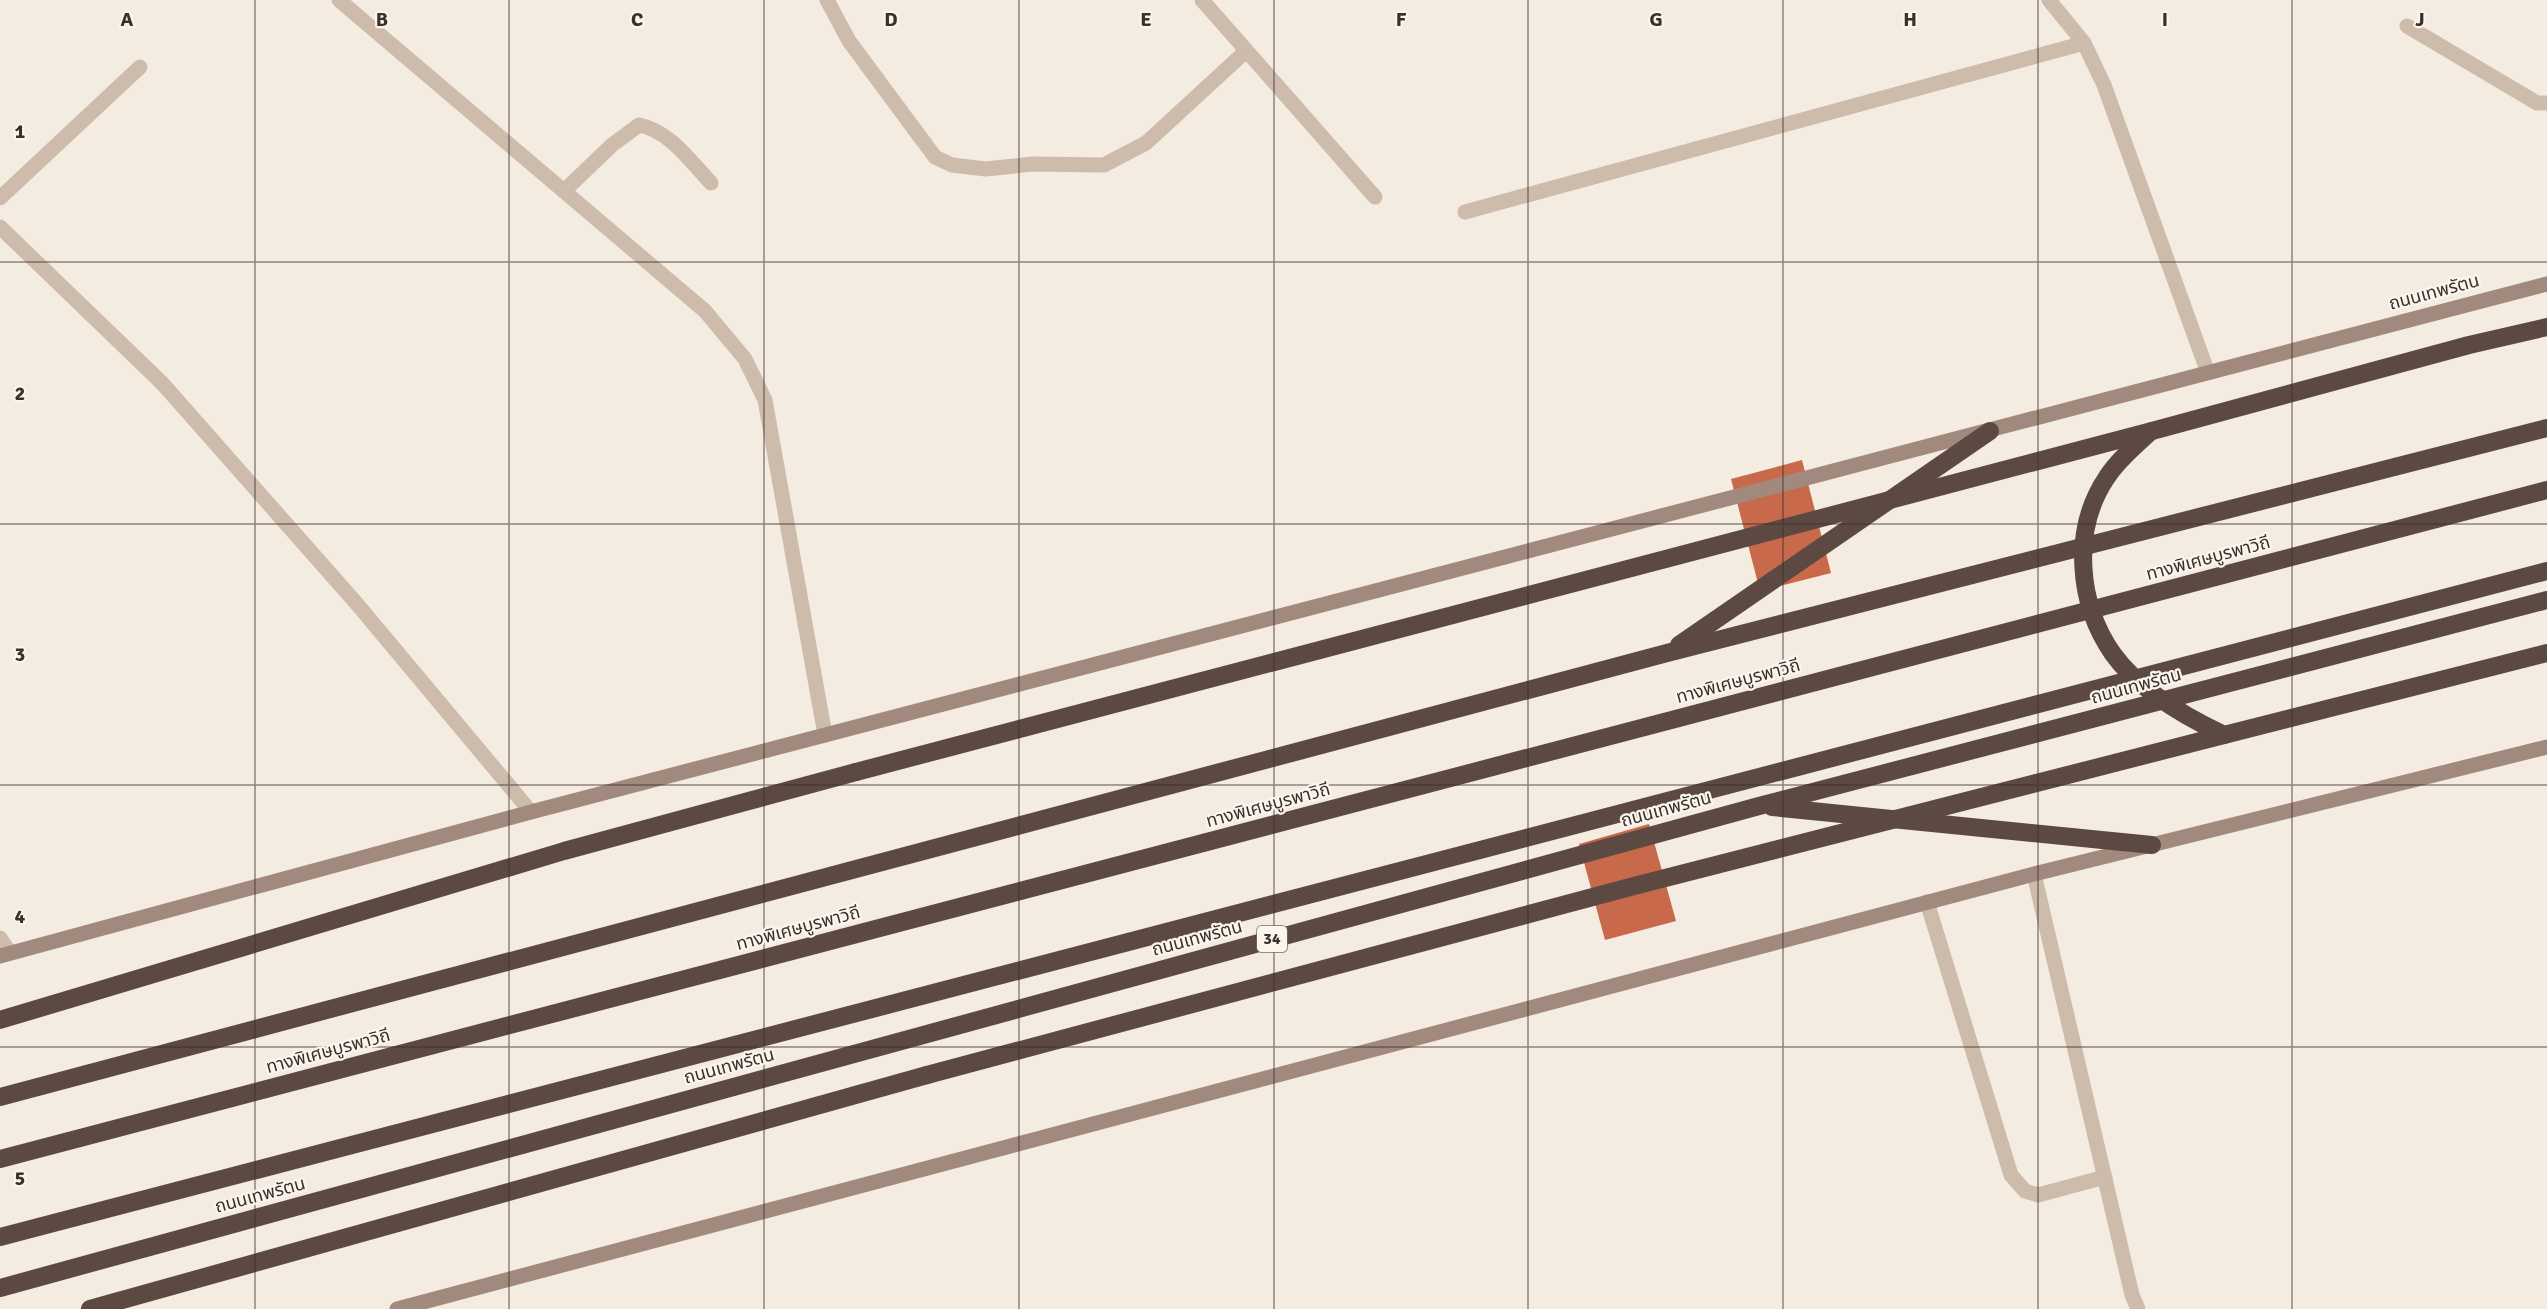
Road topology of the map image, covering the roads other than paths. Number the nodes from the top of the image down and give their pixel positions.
1 (339, 0) edge
2 (826, 0) edge
3 (1202, 0) edge
4 (2049, 0) edge
5 (2407, 26) dead end
6 (2084, 43) junction
7 (1246, 51) junction
8 (141, 67) dead end
9 (2547, 103) edge
10 (711, 183) dead end
11 (564, 191) junction
12 (1375, 197) dead end
13 (0, 198) edge
14 (1465, 212) dead end
15 (0, 227) edge
16 (2547, 284) edge
17 (2547, 327) edge
18 (2208, 373) junction
19 (2547, 428) edge
20 (1990, 431) junction
21 (2152, 431) junction
22 (2547, 490) edge
23 (2547, 571) edge
24 (2547, 600) edge
25 (1667, 653) junction
26 (2547, 653) edge
27 (825, 735) junction
28 (2224, 735) junction
29 (2547, 747) edge
30 (1759, 806) junction
31 (531, 812) junction
32 (2152, 845) junction
33 (2034, 874) junction
34 (1927, 902) junction
35 (0, 938) edge
36 (5, 954) edge
37 (0, 1020) edge
38 (0, 1097) edge
39 (0, 1159) edge
40 (2105, 1177) junction
41 (0, 1238) edge
42 (0, 1288) edge
43 (402, 1308) edge
44 (90, 1309) edge
45 (2138, 1309) edge

1 - 11 street
2 - 7 street
3 - 7 street
4 - 6 street
5 - 9 street
6 - 14 street
6 - 18 street
7 - 12 street
8 - 13 street
10 - 11 street
11 - 27 street
15 - 31 street
16 - 18 main road, ถนนเทพรัตน
17 - 21 highway
18 - 20 main road, ถนนเทพรัตน
19 - 25 highway
20 - 25 highway
20 - 27 main road, ถนนเทพรัตน
21 - 28 highway, bridge
21 - 37 highway, bridge
22 - 39 highway, ทางพิเศษบูรพาวิถี
23 - 41 highway
24 - 30 highway, ถนนเทพรัตน / 34
25 - 38 highway
26 - 28 highway
27 - 31 main road, ถนนเทพรัตน
28 - 44 highway, bridge
29 - 32 main road
30 - 32 highway
30 - 42 highway, ถนนเทพรัตน / 34
31 - 36 main road, ถนนเทพรัตน
32 - 33 main road
33 - 34 main road
33 - 40 street
34 - 40 street
34 - 43 main road
35 - 36 street
40 - 45 street

